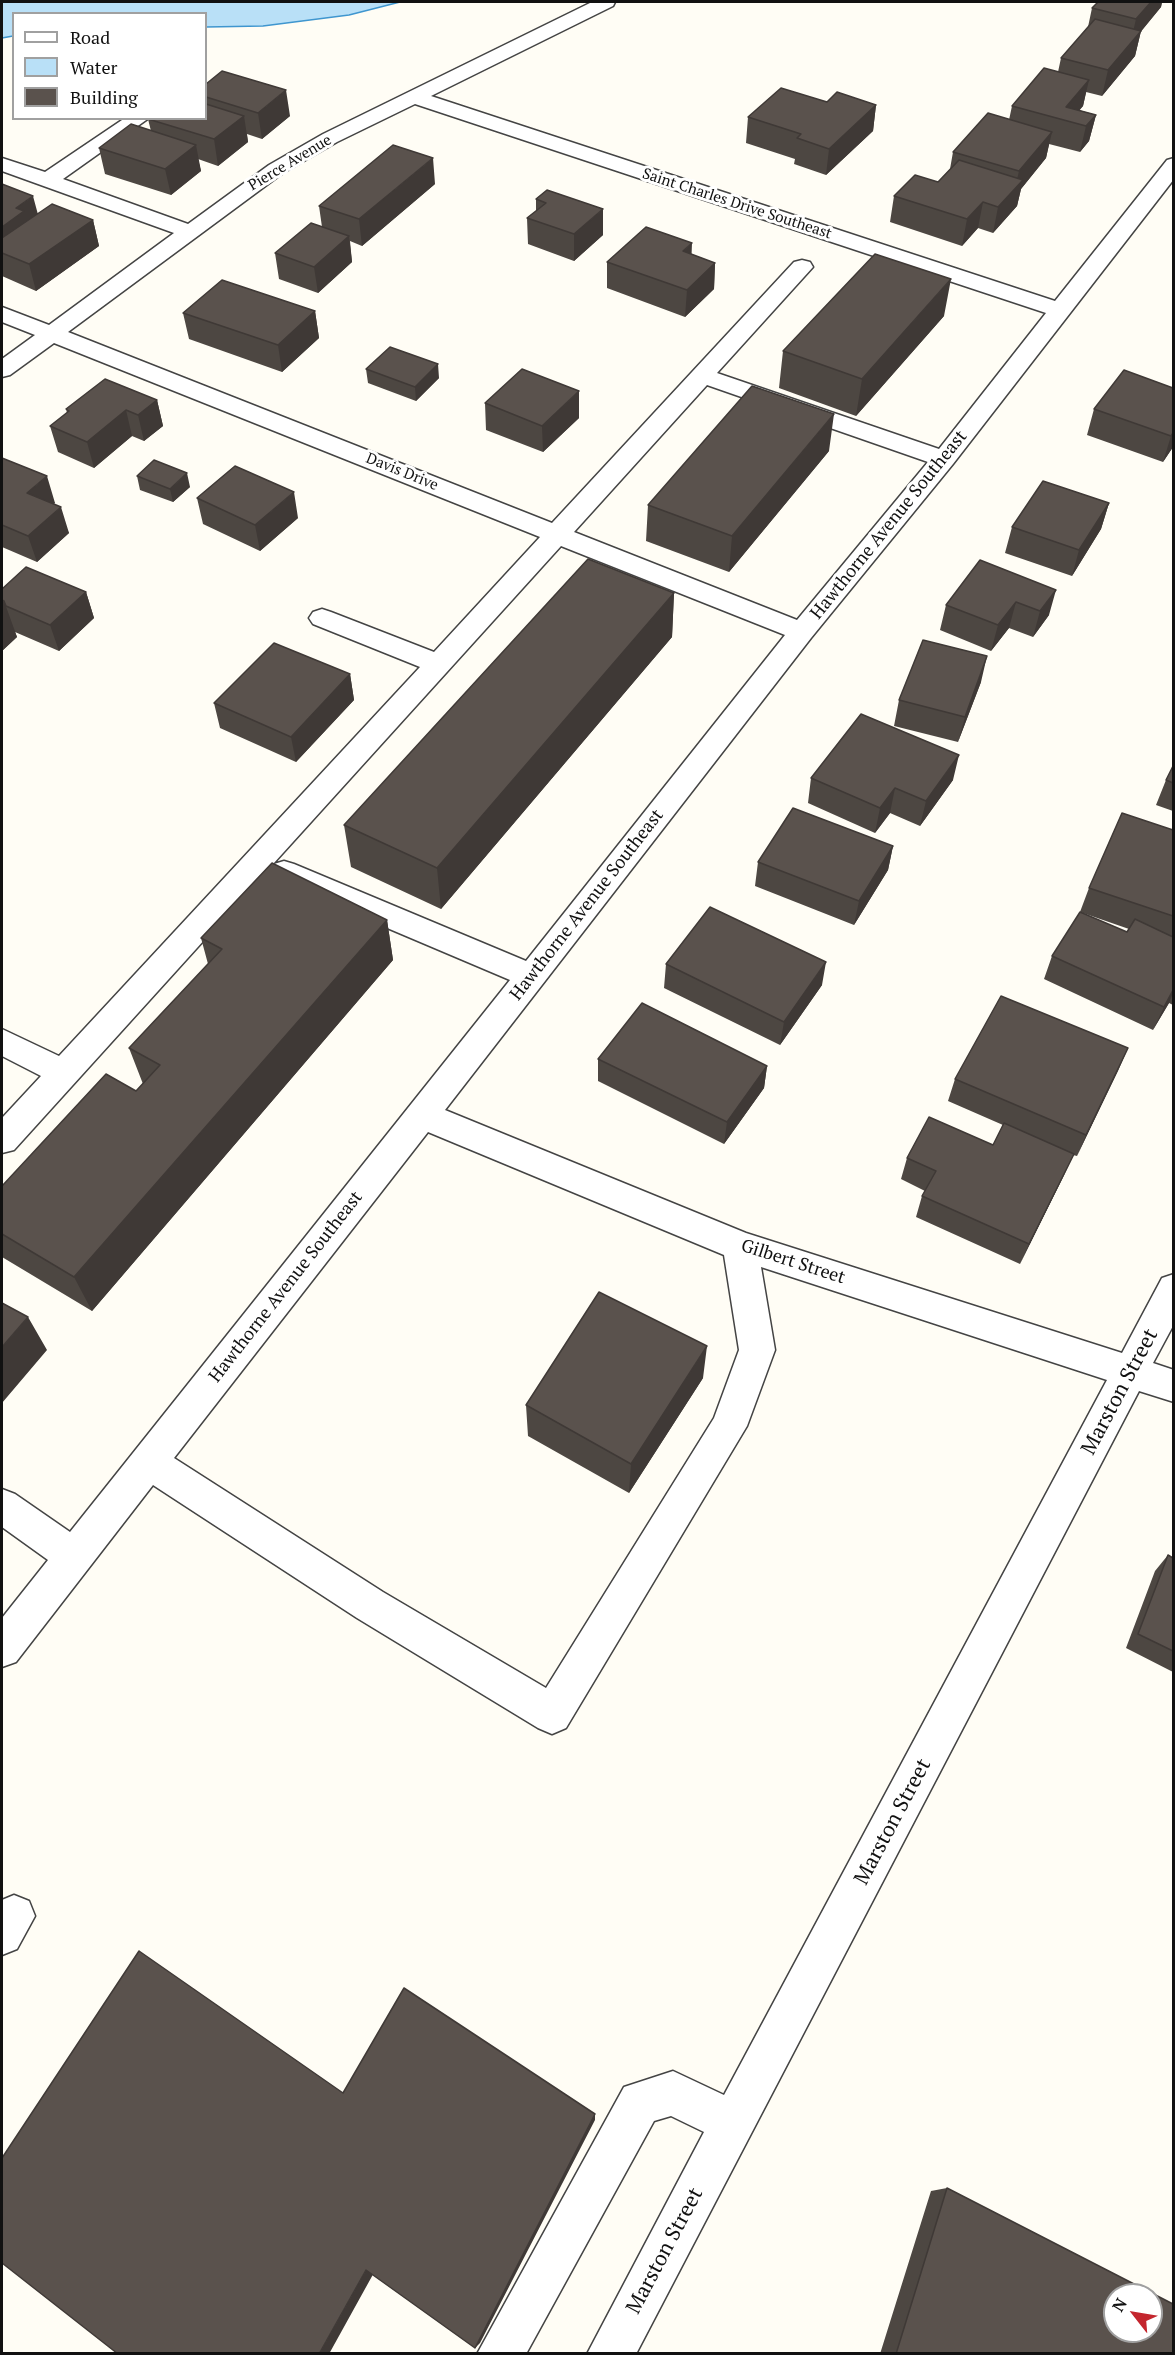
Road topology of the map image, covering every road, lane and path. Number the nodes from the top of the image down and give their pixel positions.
1 (606, 2) edge
2 (414, 98) junction
3 (136, 120) edge
4 (2, 164) edge
5 (1173, 164) edge
6 (47, 180) junction
7 (188, 231) junction
8 (802, 267) dead end
9 (1060, 310) junction
10 (2, 314) edge
11 (49, 334) junction
12 (2, 370) edge
13 (702, 376) junction
14 (944, 459) junction
15 (560, 534) junction
16 (322, 618) dead end
17 (802, 632) junction
18 (439, 664) junction
19 (258, 860) junction
20 (531, 976) junction
21 (2, 1041) edge
22 (63, 1073) junction
23 (422, 1114) junction
24 (2, 1140) edge
25 (740, 1246) junction
26 (1173, 1289) edge
27 (1132, 1371) junction
28 (1173, 1386) edge
29 (148, 1462) junction
30 (2, 1506) edge
31 (74, 1556) junction
32 (2, 1648) edge
33 (733, 2123) junction
34 (500, 2354) edge
35 (610, 2354) edge

1 - 2 street, Pierce Avenue
2 - 7 street, Pierce Avenue
2 - 9 street, Saint Charles Drive Southeast
3 - 6 street
4 - 6 street
5 - 9 street, Hawthorne Avenue Southeast
6 - 7 street
7 - 11 street, Pierce Avenue
8 - 13 street
9 - 14 street, Hawthorne Avenue Southeast
10 - 11 street, Davis Drive
11 - 12 street, Pierce Avenue
11 - 15 street, Davis Drive
13 - 14 street
13 - 15 street
14 - 17 street, Hawthorne Avenue Southeast
15 - 17 street, Davis Drive
15 - 18 street
16 - 18 street
17 - 20 street, Hawthorne Avenue Southeast
18 - 19 street
19 - 20 street
19 - 22 street
20 - 23 street, Hawthorne Avenue Southeast
21 - 22 street
22 - 24 street
23 - 25 street, Gilbert Street
23 - 29 street, Hawthorne Avenue Southeast
25 - 27 street, Gilbert Street
25 - 29 street
26 - 27 street, Marston Street
27 - 28 street, Gilbert Street
27 - 33 street, Marston Street
29 - 31 street, Hawthorne Avenue Southeast
30 - 31 street
31 - 32 street, Hawthorne Avenue Southeast
33 - 34 street
33 - 35 street, Marston Street

